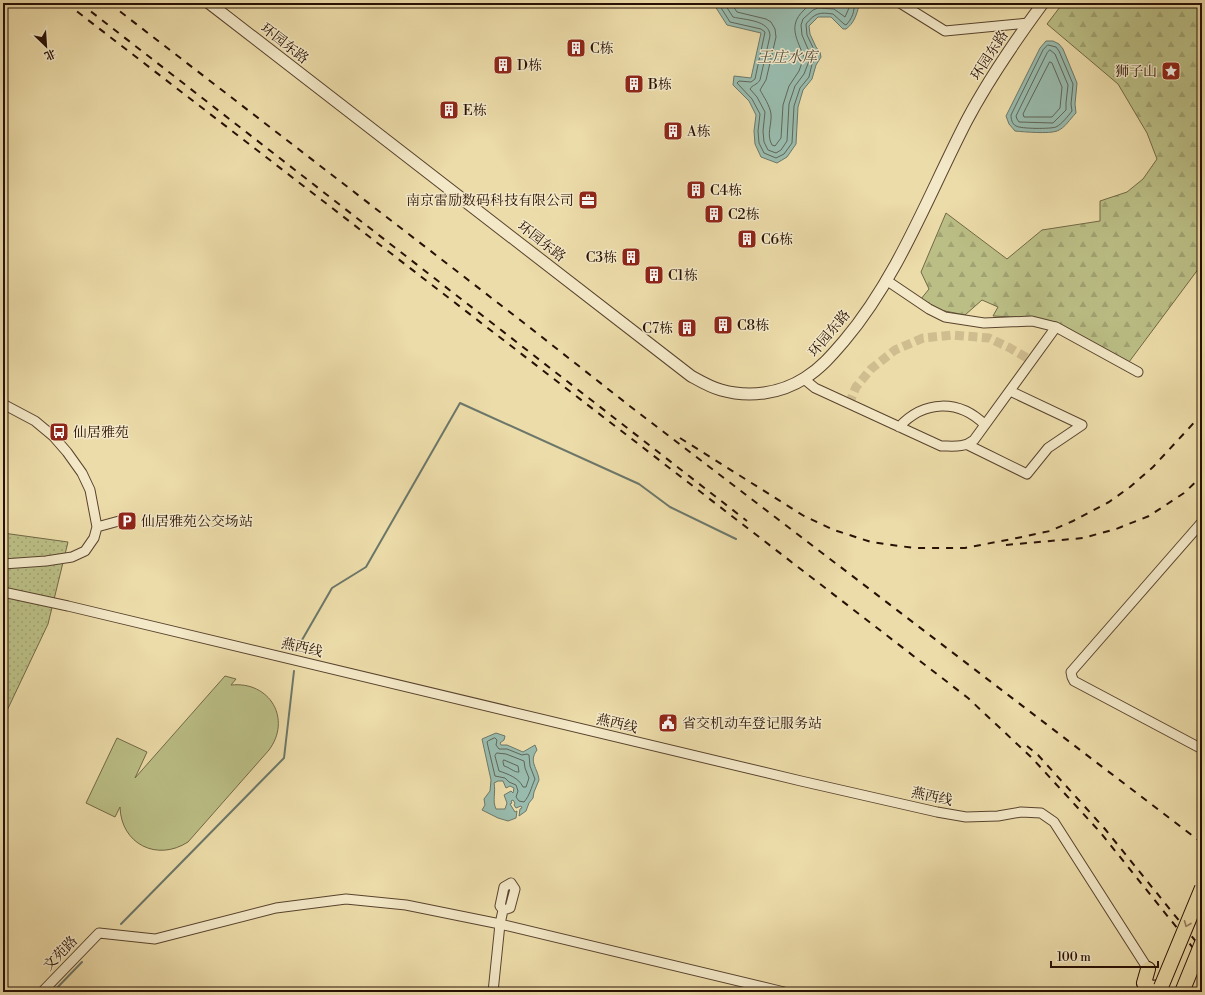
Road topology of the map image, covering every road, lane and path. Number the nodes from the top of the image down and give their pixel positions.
1 (208, 3) edge
2 (900, 3) edge
3 (1043, 3) edge
4 (1028, 23) junction
5 (886, 280) junction
6 (1056, 327) junction
7 (1138, 372) dead end
8 (804, 379) junction
9 (1010, 391) junction
10 (3, 404) edge
11 (985, 425) junction
12 (899, 427) junction
13 (968, 445) junction
14 (119, 521) dead end
15 (1202, 522) edge
16 (96, 527) junction
17 (3, 564) edge
18 (3, 592) edge
19 (1202, 748) edge
20 (1202, 888) edge
21 (503, 910) dead end
22 (500, 924) junction
23 (1202, 943) edge
24 (1148, 969) junction
25 (1160, 990) edge
26 (42, 992) edge
27 (493, 992) edge
28 (784, 992) edge
29 (1144, 992) edge
30 (1182, 992) edge

1 - 8 street, 环园东路
2 - 4 street
3 - 4 street, 环园东路
4 - 5 street, 环园东路
5 - 6 street
5 - 8 street, 环园东路
6 - 7 street
6 - 9 street
8 - 12 street
9 - 11 street
9 - 13 street
10 - 16 street
11 - 12 street
11 - 13 street
12 - 13 street
14 - 16 street
15 - 19 street
16 - 17 street
18 - 24 street, 燕西线
20 -> 25 highway, bridge
21 - 22 street
22 - 26 street, 文苑路
22 - 27 street
22 - 28 street
23 - 30 highway, bridge
24 - 25 highway
24 - 29 highway

